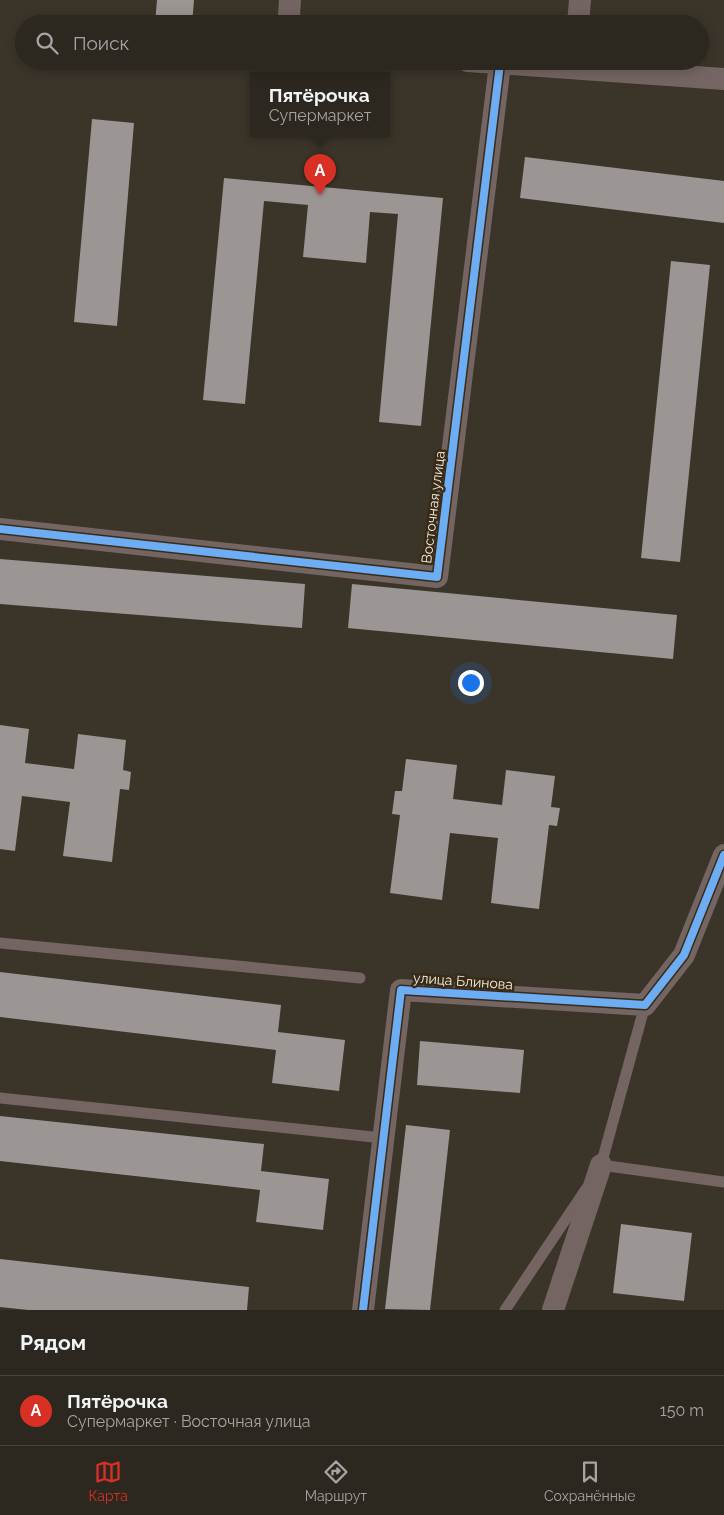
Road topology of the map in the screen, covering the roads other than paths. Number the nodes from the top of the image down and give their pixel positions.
1 (290, 0) edge
2 (580, 0) edge
3 (289, 15) edge
4 (579, 15) edge
5 (499, 70) edge
6 (628, 70) edge
7 (724, 79) edge
8 (0, 529) edge
9 (724, 855) edge
10 (0, 943) edge
11 (360, 978) dead end
12 (645, 1005) junction
13 (0, 1098) edge
14 (383, 1138) junction
15 (601, 1165) junction
16 (724, 1182) edge
17 (363, 1310) edge
18 (505, 1310) edge
19 (553, 1310) edge

1 - 3 street
2 - 4 street
5 - 8 street, Восточная улица
6 - 7 street
9 - 12 street
10 - 11 lane
12 - 14 street, улица Блинова
12 - 15 lane
13 - 14 lane
14 - 17 street, улица Блинова
15 - 16 lane
15 - 18 lane
15 - 19 street

